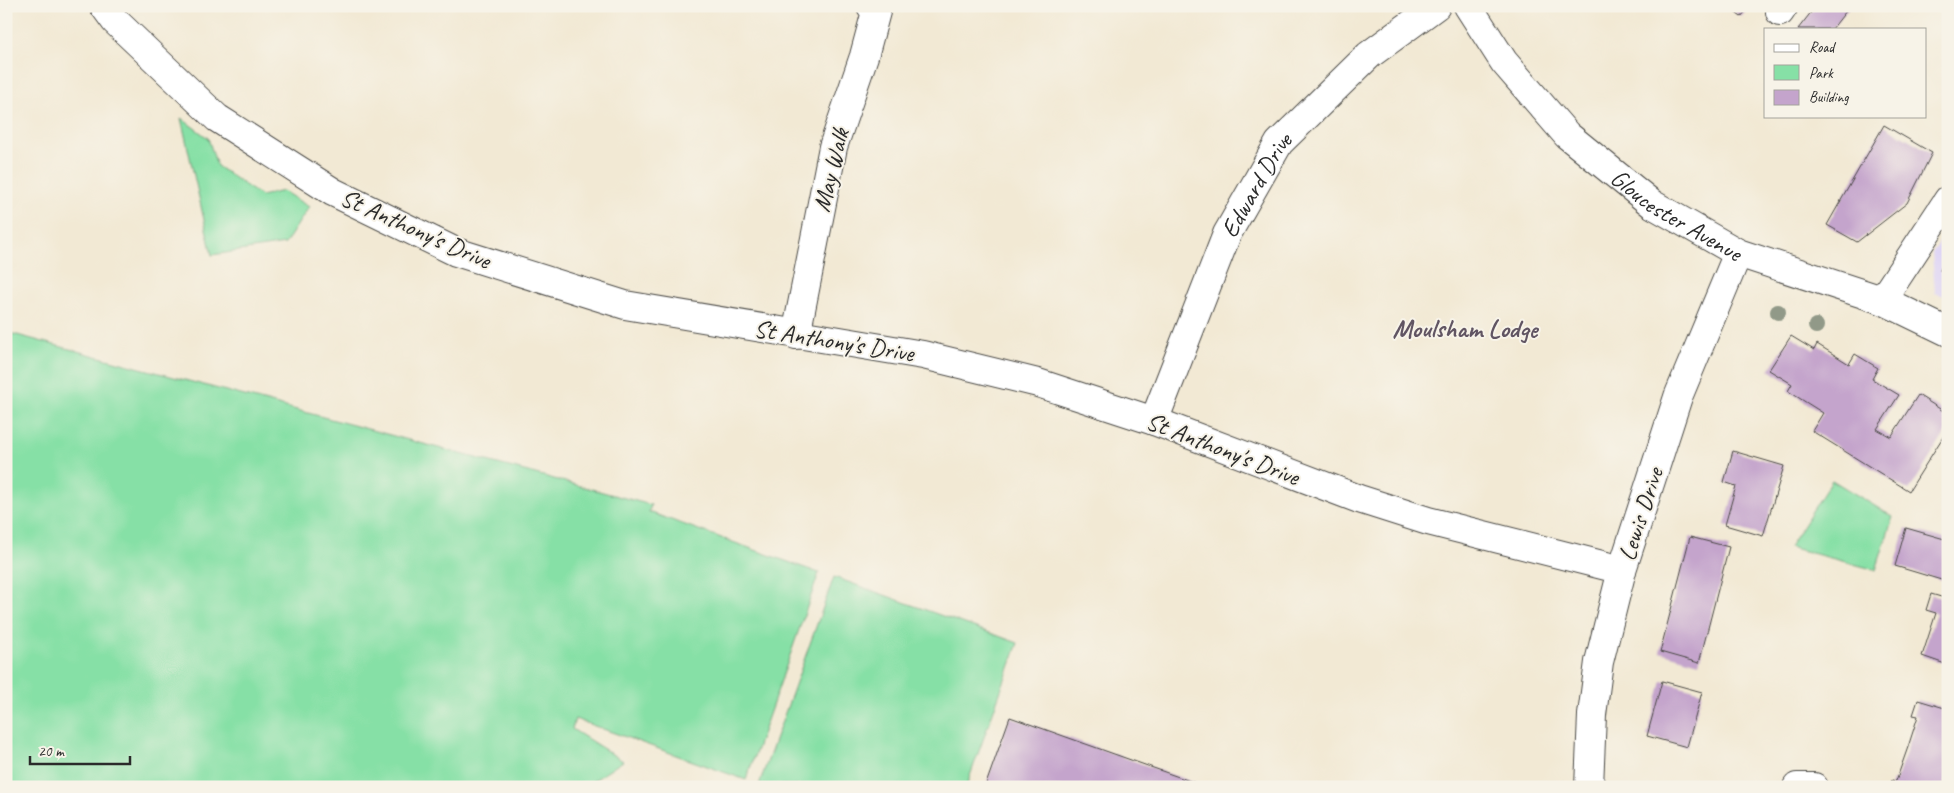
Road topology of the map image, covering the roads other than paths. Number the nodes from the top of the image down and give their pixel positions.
1 (104, 6) edge
2 (1436, 6) edge
3 (1468, 6) edge
4 (874, 7) edge
5 (1948, 200) edge
6 (1738, 253) junction
7 (1882, 300) junction
8 (1948, 332) edge
9 (796, 335) junction
10 (1154, 421) junction
11 (1622, 570) junction
12 (1589, 787) edge
13 (1797, 787) edge
14 (1814, 787) edge

1 - 9 street, St Anthony's Drive
2 - 10 street, Edward Drive
3 - 6 street, Gloucester Avenue
4 - 9 street, May Walk
5 - 7 street
6 - 7 street, Gloucester Avenue
6 - 11 street, Lewis Drive
7 - 8 street, Gloucester Avenue
9 - 10 street, St Anthony's Drive
10 - 11 street, St Anthony's Drive
11 - 12 street, Lewis Drive
13 - 14 street

